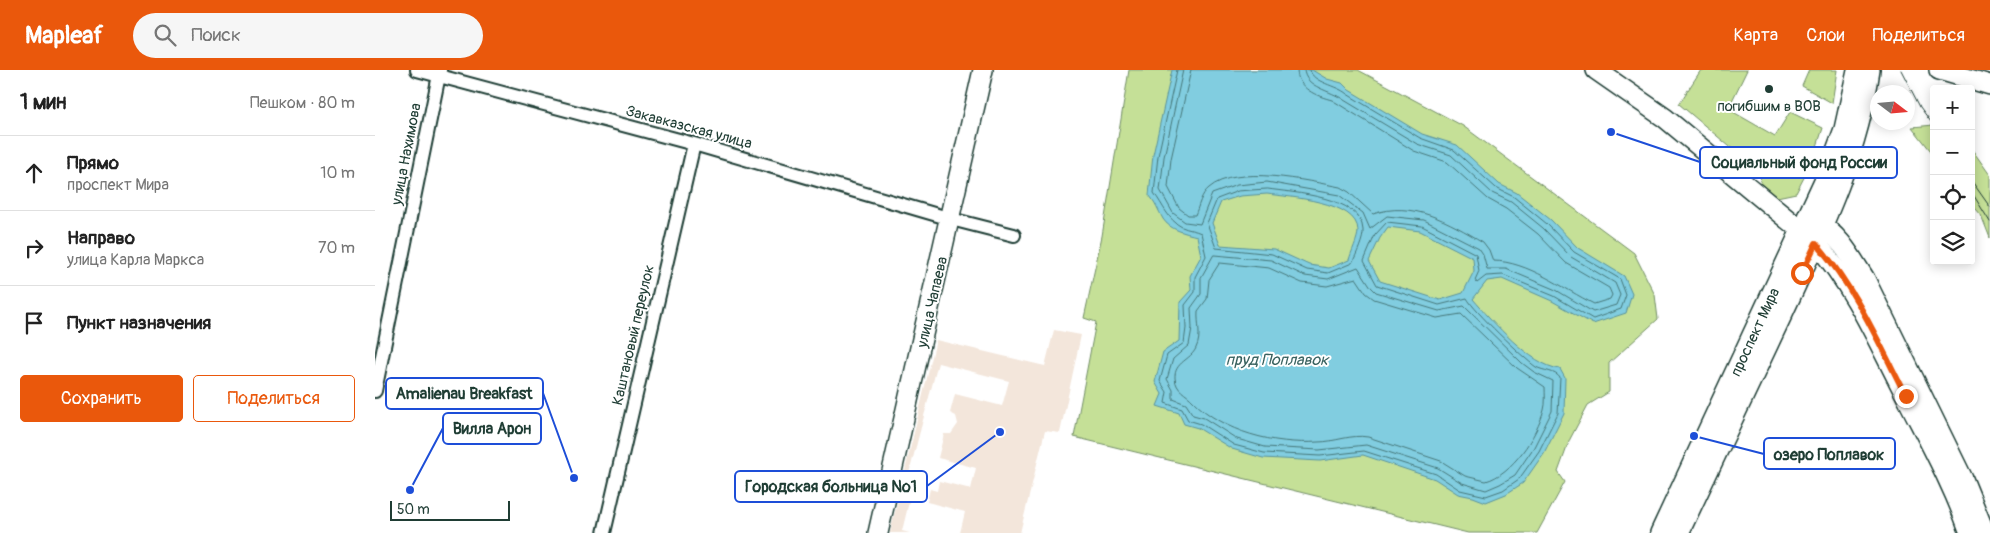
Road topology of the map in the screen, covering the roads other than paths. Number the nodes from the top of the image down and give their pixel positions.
1 (417, 70) edge
2 (983, 70) edge
3 (1596, 70) edge
4 (1857, 70) edge
5 (1870, 70) edge
6 (1939, 70) edge
7 (439, 73) edge
8 (1990, 85) edge
9 (694, 144) junction
10 (951, 219) junction
11 (1805, 224) junction
12 (1014, 235) dead end
13 (1820, 235) junction
14 (375, 391) edge
15 (1676, 530) edge
16 (604, 533) edge
17 (879, 533) edge
18 (1970, 533) edge
19 (1985, 533) edge

1 - 7 street, Закавказская улица
2 - 10 main road, улица Чапаева
3 - 11 main road
4 - 11 main road, проспект Мира
5 - 13 main road, проспект Мира
6 - 8 main road
7 - 9 street, Закавказская улица
7 - 14 street, улица Нахимова
9 - 10 street, Закавказская улица
9 - 16 street, Каштановый переулок
10 - 12 street, Закавказская улица
10 - 17 main road, улица Чапаева
11 - 13 main road
11 - 15 main road, проспект Мира
13 - 15 main road, проспект Мира
13 - 18 main road
13 - 19 main road

